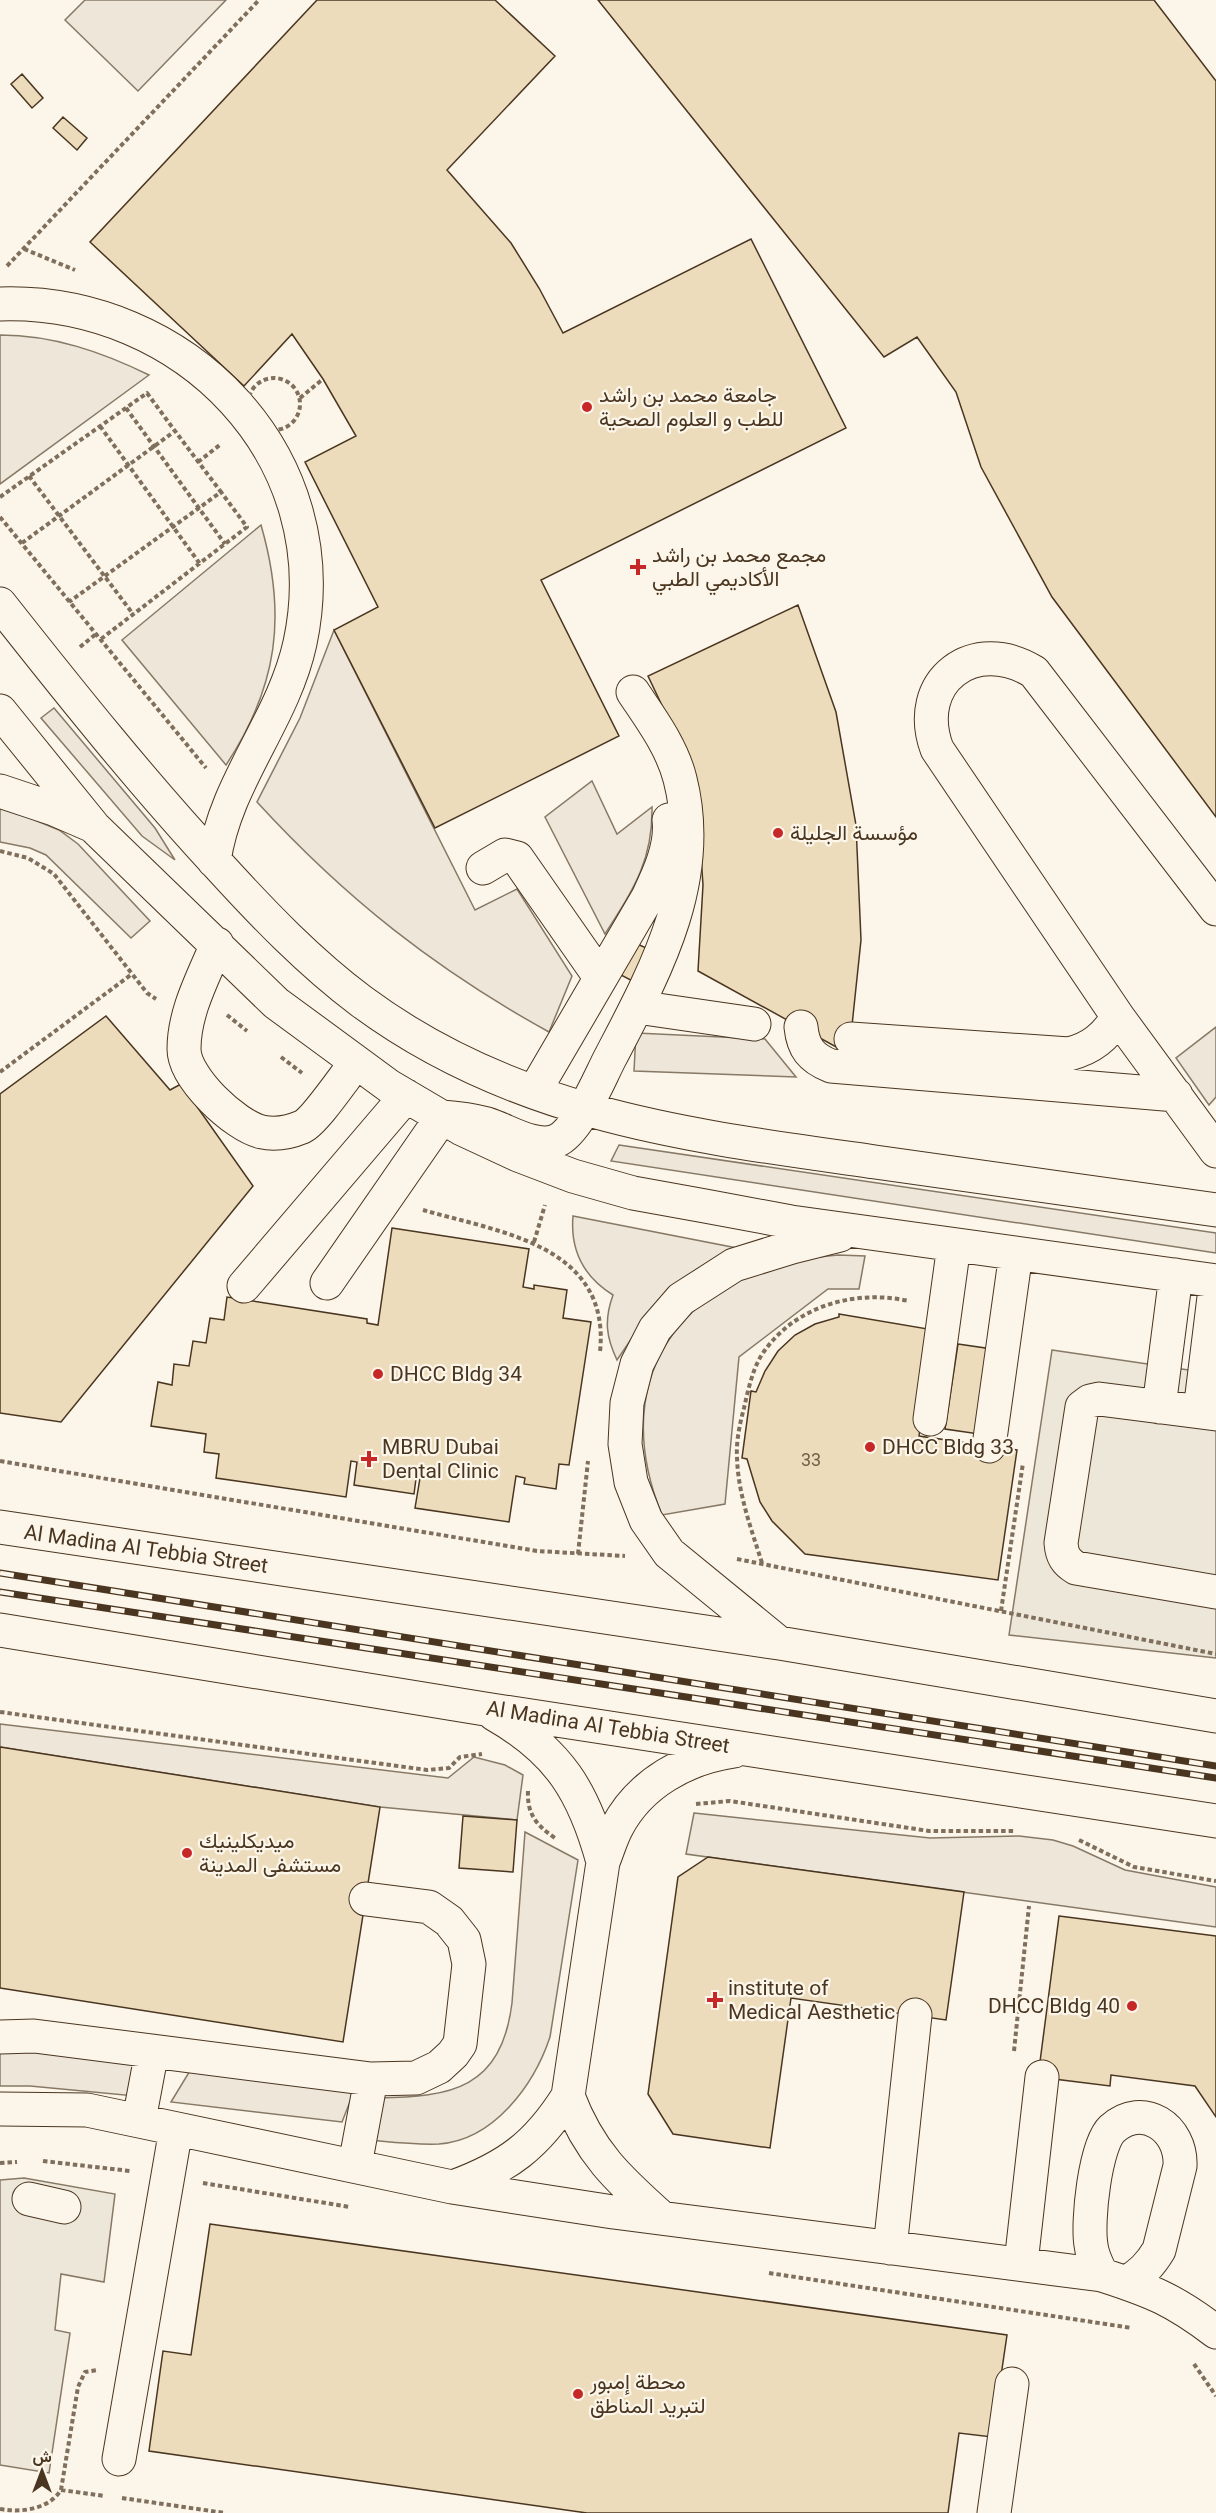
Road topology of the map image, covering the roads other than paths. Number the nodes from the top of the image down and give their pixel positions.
1 (0, 304) edge
2 (6, 623) edge
3 (0, 711) edge
4 (0, 791) edge
5 (94, 827) junction
6 (214, 861) junction
7 (483, 868) dead end
8 (1216, 909) edge
9 (217, 944) junction
10 (600, 977) junction
11 (637, 1007) junction
12 (1118, 1017) junction
13 (754, 1024) dead end
14 (801, 1027) dead end
15 (851, 1039) dead end
16 (355, 1064) junction
17 (534, 1092) junction
18 (1176, 1095) junction
19 (406, 1096) junction
20 (583, 1110) junction
21 (442, 1116) junction
22 (1216, 1151) edge
23 (1216, 1210) edge
24 (857, 1231) junction
25 (954, 1245) junction
26 (1025, 1255) junction
27 (1176, 1275) junction
28 (1216, 1281) edge
29 (327, 1283) dead end
30 (244, 1286) dead end
31 (1159, 1407) junction
32 (1208, 1412) edge
33 (930, 1419) dead end
34 (997, 1447) dead end
35 (0, 1527) edge
36 (1216, 1592) edge
37 (0, 1630) edge
38 (779, 1643) junction
39 (485, 1709) junction
40 (1216, 1716) edge
41 (750, 1748) junction
42 (1216, 1821) edge
43 (603, 1862) junction
44 (366, 1899) dead end
45 (926, 2017) dead end
46 (0, 2037) edge
47 (152, 2051) junction
48 (1042, 2078) dead end
49 (370, 2079) junction
50 (568, 2096) junction
51 (0, 2109) edge
52 (139, 2120) junction
53 (176, 2129) junction
54 (355, 2165) junction
55 (452, 2187) junction
56 (28, 2199) dead end
57 (64, 2207) dead end
58 (663, 2218) junction
59 (901, 2250) junction
60 (1021, 2263) junction
61 (1216, 2332) edge
62 (1012, 2384) dead end
63 (119, 2459) dead end
64 (994, 2513) edge

1 - 6 street
2 - 6 street
3 - 5 street
4 - 5 street
5 - 9 street
6 - 17 street
7 - 10 street
8 - 12 street
9 - 16 street
9 - 16 street
10 - 11 street
10 - 17 street
11 - 13 street
11 - 20 street
12 - 15 street
12 - 18 street
14 - 18 street
16 - 19 street
17 - 20 street
18 - 22 street
19 - 21 street
19 - 30 street
20 - 21 street
20 - 23 street
21 - 24 street
21 - 29 street
24 - 25 street
24 - 38 street
25 - 26 street
25 - 33 street
26 - 27 street
26 - 34 street
27 - 28 street
27 - 31 street
28 - 32 street
31 - 32 street
31 - 36 street
35 - 38 street, Al Madina Al Tebbia Street
37 - 39 street, Al Madina Al Tebbia Street
38 - 40 street, Al Madina Al Tebbia Street
39 - 41 street, Al Madina Al Tebbia Street
39 - 43 street
41 - 42 street, Al Madina Al Tebbia Street
41 - 43 street
43 - 50 street
44 - 49 street
45 - 59 street
46 - 47 street
47 - 49 street
47 - 52 street
48 - 60 street
49 - 54 street
50 - 55 street
50 - 58 street
51 - 52 street
52 - 53 street
53 - 54 street
53 - 63 street
54 - 55 street
55 - 58 street
56 - 57 street
58 - 59 street
59 - 60 street
60 - 61 street
62 - 64 street

